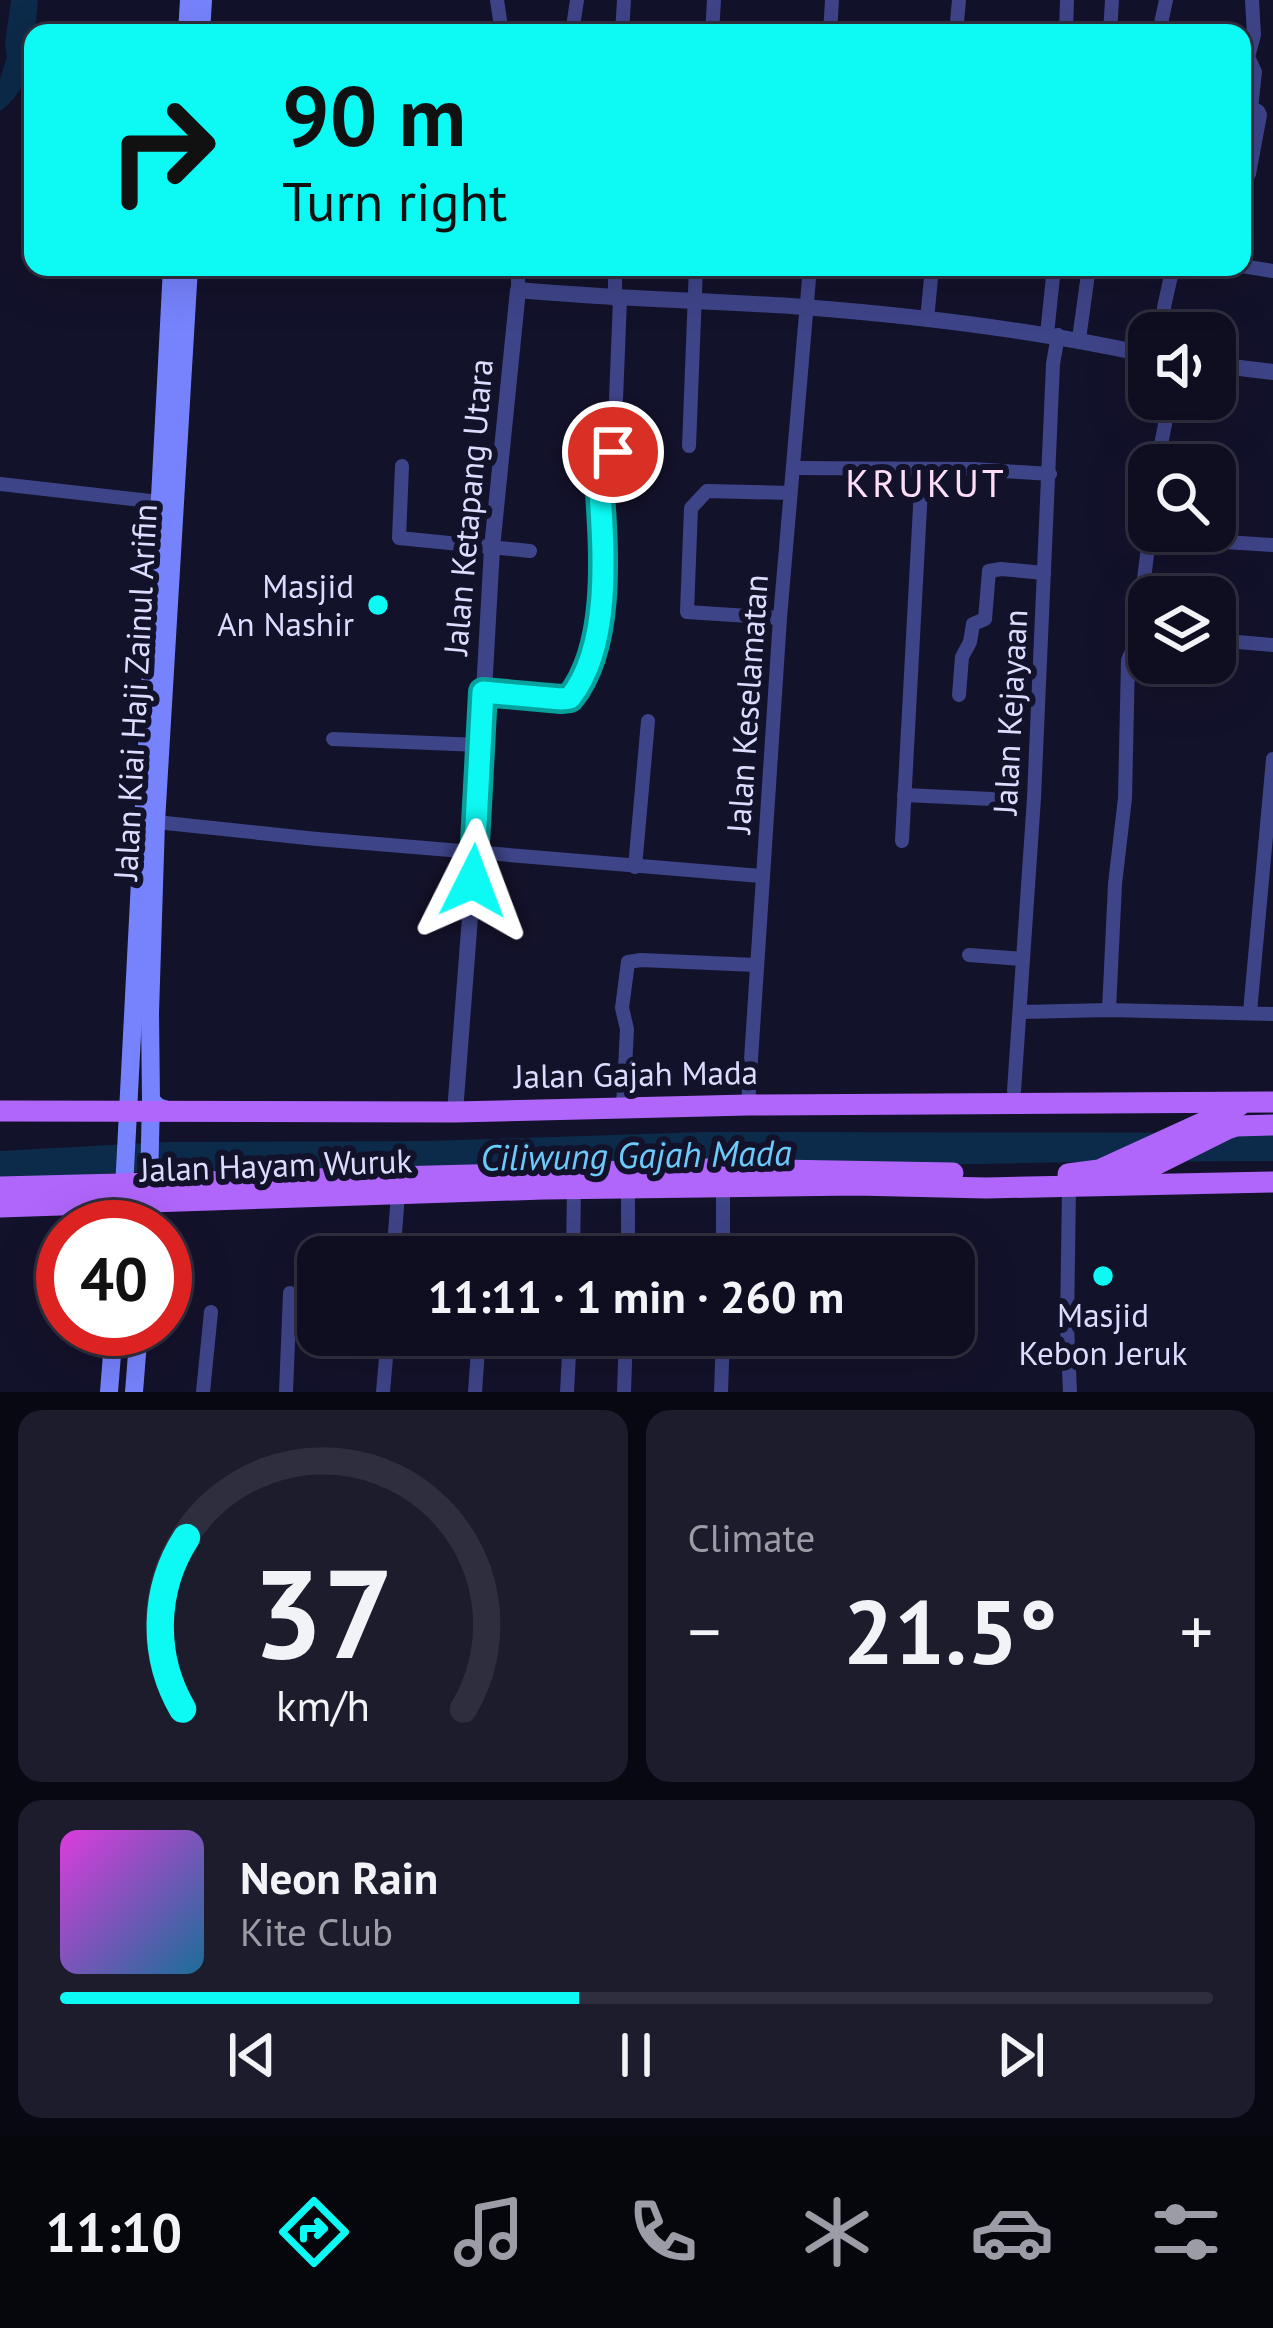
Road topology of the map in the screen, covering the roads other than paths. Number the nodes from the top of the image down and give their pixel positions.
1 (1145, 0) edge
2 (1252, 0) edge
3 (1165, 3) edge
4 (1251, 46) edge
5 (1251, 109) edge
6 (1251, 163) edge
7 (173, 276) edge
8 (188, 276) edge
9 (518, 276) edge
10 (616, 276) edge
11 (695, 276) edge
12 (809, 276) edge
13 (931, 276) edge
14 (1054, 276) edge
15 (1088, 276) edge
16 (1171, 276) edge
17 (518, 290) junction
18 (617, 299) junction
19 (693, 301) junction
20 (806, 307) junction
21 (1164, 312) edge
22 (927, 320) junction
23 (177, 329) junction
24 (1053, 334) junction
25 (1079, 339) junction
26 (1128, 350) edge
27 (1236, 368) edge
28 (1273, 372) edge
29 (689, 446) dead end
30 (402, 466) dead end
31 (793, 468) junction
32 (922, 470) junction
33 (1050, 474) junction
34 (0, 484) edge
35 (790, 493) junction
36 (159, 502) junction
37 (1236, 543) edge
38 (1273, 545) edge
39 (492, 548) junction
40 (530, 551) dead end
41 (1044, 573) junction
42 (780, 618) junction
43 (160, 620) junction
44 (1236, 642) edge
45 (1273, 646) edge
46 (1128, 669) edge
47 (483, 692) junction
48 (959, 695) dead end
49 (648, 722) dead end
50 (332, 740) dead end
51 (479, 746) junction
52 (1273, 758) edge
53 (904, 796) junction
54 (992, 799) dead end
55 (155, 821) junction
56 (902, 841) dead end
57 (475, 852) junction
58 (635, 867) junction
59 (761, 876) junction
60 (1268, 883) edge
61 (969, 955) dead end
62 (1023, 959) junction
63 (756, 965) junction
64 (1108, 1010) junction
65 (141, 1012) junction
66 (1021, 1012) junction
67 (1250, 1012) junction
68 (1273, 1014) edge
69 (1273, 1088) edge
70 (1014, 1091) junction
71 (1263, 1102) edge
72 (949, 1103) junction
73 (748, 1105) junction
74 (157, 1107) junction
75 (623, 1107) junction
76 (126, 1110) junction
77 (0, 1112) edge
78 (455, 1112) junction
79 (1273, 1125) edge
80 (1075, 1180) junction
81 (1273, 1182) edge
82 (723, 1186) junction
83 (0, 1187) edge
84 (150, 1187) junction
85 (962, 1187) junction
86 (124, 1188) junction
87 (574, 1188) junction
88 (628, 1190) junction
89 (398, 1195) junction
90 (123, 1200) edge
91 (149, 1200) edge
92 (0, 1207) edge
93 (395, 1236) edge
94 (573, 1236) edge
95 (628, 1236) edge
96 (723, 1236) edge
97 (290, 1293) dead end
98 (211, 1312) dead end
99 (112, 1356) edge
100 (136, 1356) edge
101 (386, 1356) edge
102 (477, 1356) edge
103 (569, 1356) edge
104 (625, 1356) edge
105 (722, 1356) edge
106 (109, 1391) edge
107 (133, 1392) edge
108 (203, 1392) edge
109 (286, 1392) edge
110 (383, 1392) edge
111 (476, 1392) edge
112 (567, 1392) edge
113 (624, 1392) edge
114 (721, 1392) edge
115 (1070, 1392) edge

1 - 3 street
2 - 4 street
5 - 6 street
7 - 23 main road, Jalan Kiai Haji Zainul Arifin
8 - 23 main road, Jalan Kiai Haji Zainul Arifin
9 - 17 street, Jalan Ketapang Utara
10 - 18 street
11 - 19 street
12 - 20 street, Jalan Keselamatan
13 - 22 street
14 - 24 street, Jalan Kejayaan
15 - 25 street
16 - 21 street
17 - 18 street
17 - 39 street, Jalan Ketapang Utara
18 - 19 street
18 - 47 street
19 - 20 street
19 - 29 street
20 - 22 street
20 - 31 street, Jalan Keselamatan
22 - 24 street
23 - 36 main road, Jalan Kiai Haji Zainul Arifin
23 - 43 main road, Jalan Kiai Haji Zainul Arifin
24 - 25 street
24 - 33 street, Jalan Kejayaan
25 - 26 street
27 - 28 street
30 - 39 street
31 - 32 street
31 - 35 street, Jalan Keselamatan
32 - 33 street
32 - 53 street
33 - 41 street, Jalan Kejayaan
34 - 36 street
35 - 42 street, Jalan Keselamatan
35 - 42 street
36 - 43 main road, Jalan Kiai Haji Zainul Arifin
37 - 38 street
39 - 40 street
39 - 47 street, Jalan Ketapang Utara
41 - 48 street
41 - 62 street, Jalan Kejayaan
42 - 59 street, Jalan Keselamatan
43 - 55 main road, Jalan Kiai Haji Zainul Arifin
43 - 65 main road, Jalan Kiai Haji Zainul Arifin
44 - 45 street
46 - 64 street
47 - 51 street, Jalan Ketapang Utara
49 - 58 street
50 - 51 street
51 - 57 street, Jalan Ketapang Utara
52 - 60 street
53 - 54 street
53 - 56 street
55 - 57 street
55 - 65 main road, Jalan Kiai Haji Zainul Arifin
57 - 58 street
57 - 78 street, Jalan Ketapang Utara
58 - 59 street
59 - 63 street, Jalan Keselamatan
60 - 67 street
61 - 62 street
62 - 66 street, Jalan Kejayaan
63 - 73 street, Jalan Keselamatan
63 - 75 street
64 - 66 street
64 - 67 street
65 - 74 main road, Jalan Kiai Haji Zainul Arifin
65 - 76 main road, Jalan Kiai Haji Zainul Arifin
66 - 70 street, Jalan Kejayaan
67 - 68 street
69 - 70 main road
70 - 72 main road
71 - 72 main road, Jalan Gajah Mada
71 - 80 main road
72 - 73 main road, Jalan Gajah Mada
73 - 75 main road, Jalan Gajah Mada
74 - 76 main road, Jalan Gajah Mada
74 - 78 main road, Jalan Gajah Mada
74 - 84 main road, Jalan Kiai Haji Zainul Arifin
75 - 78 main road, Jalan Gajah Mada
76 - 77 main road, Jalan Gajah Mada
76 - 86 main road, Jalan Kiai Haji Zainul Arifin
79 - 85 main road
80 - 81 main road, Jalan Hayam Wuruk
80 - 84 main road, Jalan Hayam Wuruk
80 - 85 main road, Jalan Hayam Wuruk
80 - 115 street
82 - 85 main road, Jalan Hayam Wuruk
82 - 88 main road, Jalan Hayam Wuruk
82 - 96 street
83 - 86 main road, Jalan Hayam Wuruk
84 - 86 main road, Jalan Hayam Wuruk
84 - 89 main road, Jalan Hayam Wuruk
84 - 91 main road, Jalan Kiai Haji Zainul Arifin
86 - 90 main road, Jalan Kiai Haji Zainul Arifin
86 - 92 main road, Jalan Hayam Wuruk
87 - 88 main road, Jalan Hayam Wuruk
87 - 89 main road, Jalan Hayam Wuruk
87 - 94 street
88 - 95 street
89 - 93 street
97 - 109 street
98 - 108 street
99 - 106 main road
100 - 107 main road
101 - 110 street
102 - 111 street
103 - 112 street
104 - 113 street
105 - 114 street
106 - 107 main road

